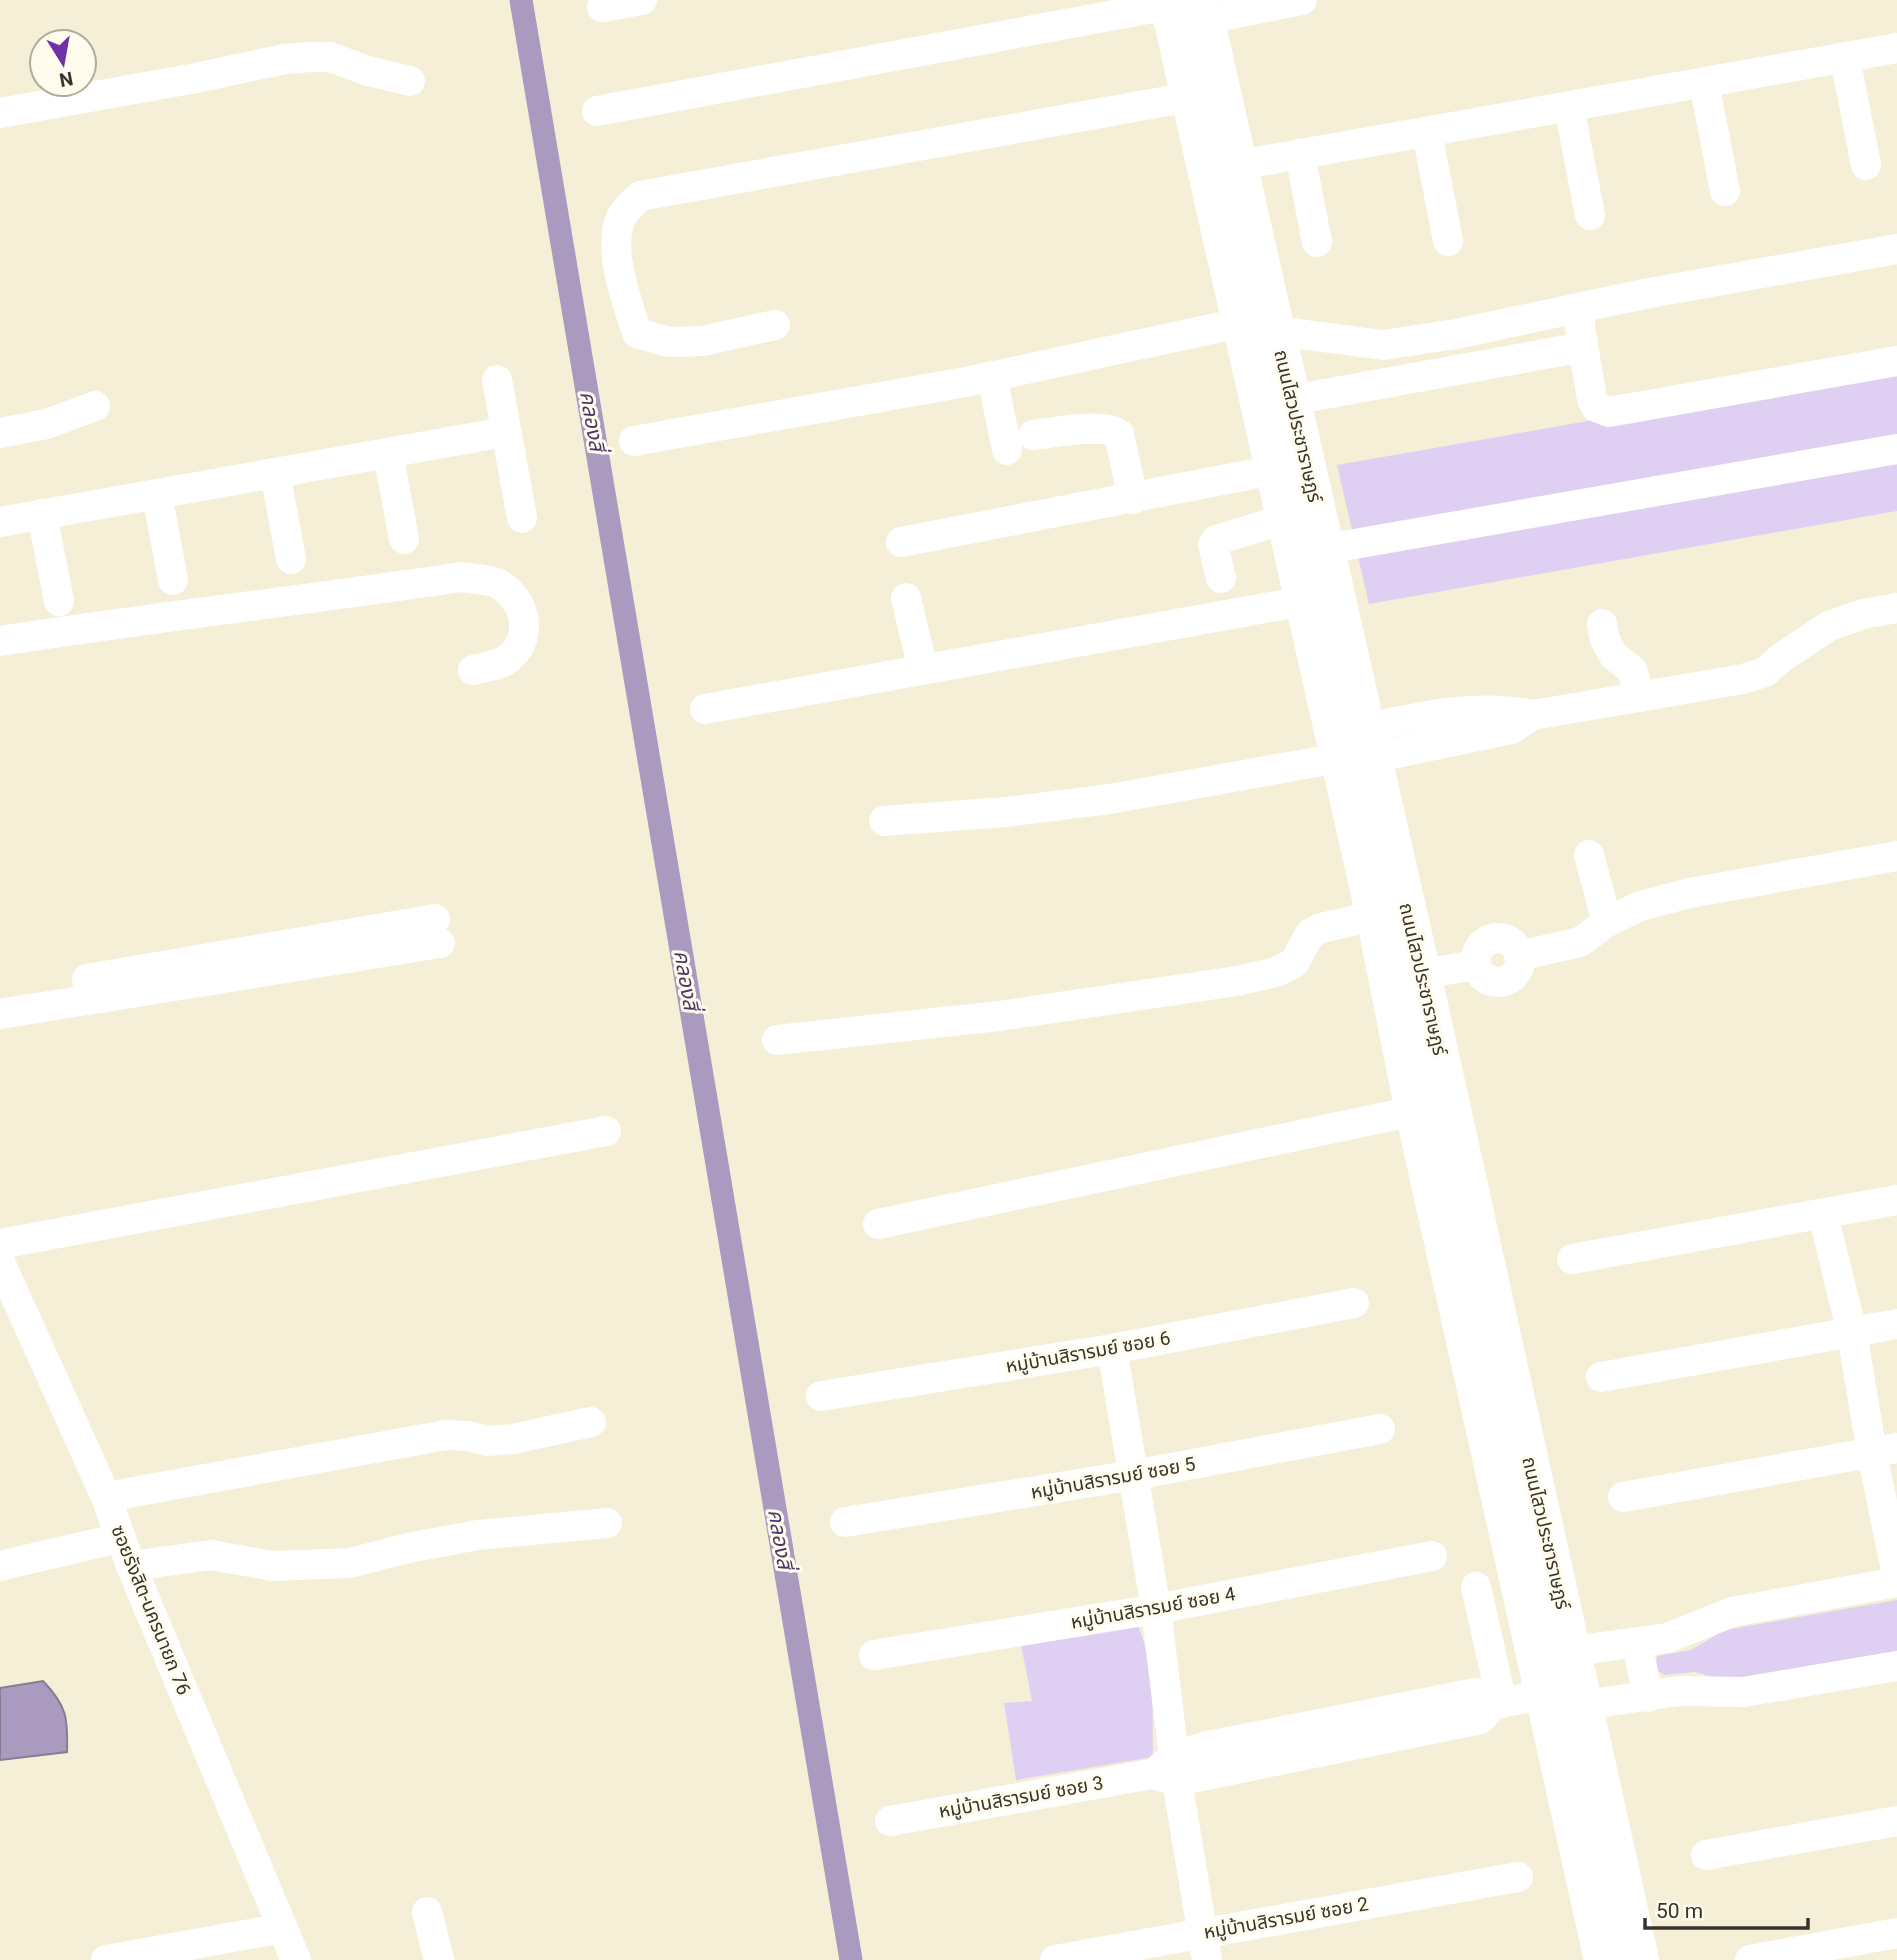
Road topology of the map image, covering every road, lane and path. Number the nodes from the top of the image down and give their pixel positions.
1 (642, 0) edge
2 (1303, 0) edge
3 (1186, 6) edge
4 (602, 7) dead end
5 (1897, 48) edge
6 (1845, 58) junction
7 (410, 81) dead end
8 (1704, 83) junction
9 (1190, 97) junction
10 (1569, 107) junction
11 (597, 111) dead end
12 (0, 113) edge
13 (1427, 133) junction
14 (1300, 154) junction
15 (1238, 165) junction
16 (1866, 165) dead end
17 (1725, 191) dead end
18 (1590, 215) dead end
19 (1448, 241) dead end
20 (1317, 242) dead end
21 (1897, 249) edge
22 (1581, 309) junction
23 (775, 325) dead end
24 (1259, 327) junction
25 (1456, 334) junction
26 (1583, 347) junction
27 (1897, 361) edge
28 (1460, 370) junction
29 (992, 376) junction
30 (497, 380) dead end
31 (1292, 400) junction
32 (95, 405) dead end
33 (505, 432) junction
34 (0, 433) edge
35 (1033, 435) dead end
36 (634, 441) dead end
37 (1897, 449) edge
38 (1007, 450) dead end
39 (388, 453) junction
40 (1274, 470) junction
41 (275, 473) junction
42 (157, 494) junction
43 (1133, 499) junction
44 (42, 514) junction
45 (522, 518) dead end
46 (1285, 519) junction
47 (0, 522) edge
48 (404, 539) dead end
49 (901, 542) dead end
50 (1326, 549) junction
51 (291, 559) dead end
52 (1222, 578) dead end
53 (173, 580) dead end
54 (906, 598) dead end
55 (59, 601) dead end
56 (1304, 601) junction
57 (1897, 608) edge
58 (1602, 624) dead end
59 (0, 640) edge
60 (923, 669) junction
61 (472, 670) dead end
62 (1640, 697) junction
63 (705, 709) dead end
64 (1360, 748) junction
65 (884, 821) dead end
66 (1589, 855) dead end
67 (1897, 856) edge
68 (1375, 916) junction
69 (1607, 922) junction
70 (1422, 974) junction
71 (0, 994) edge
72 (0, 1014) edge
73 (777, 1040) dead end
74 (1414, 1111) junction
75 (606, 1131) dead end
76 (1897, 1200) edge
77 (1824, 1214) junction
78 (878, 1224) dead end
79 (0, 1244) edge
80 (1572, 1259) dead end
81 (0, 1262) edge
82 (1354, 1303) dead end
83 (13, 1321) edge
84 (1897, 1325) edge
85 (1852, 1333) junction
86 (1112, 1349) junction
87 (1601, 1377) dead end
88 (821, 1396) dead end
89 (1521, 1416) junction
90 (592, 1422) dead end
91 (1483, 1426) junction
92 (1380, 1429) dead end
93 (1885, 1451) edge
94 (1134, 1475) junction
95 (106, 1497) junction
96 (1623, 1497) dead end
97 (607, 1522) dead end
98 (845, 1522) dead end
99 (120, 1538) junction
100 (1432, 1556) dead end
101 (0, 1566) edge
102 (131, 1566) junction
103 (1897, 1575) edge
104 (1897, 1582) edge
105 (1476, 1587) dead end
106 (1156, 1609) junction
107 (1637, 1643) junction
108 (1573, 1651) junction
109 (874, 1655) dead end
110 (1897, 1665) edge
111 (1542, 1695) junction
112 (1648, 1697) junction
113 (1498, 1704) junction
114 (1584, 1704) junction
115 (1168, 1770) junction
116 (890, 1821) dead end
117 (1897, 1821) edge
118 (1706, 1855) dead end
119 (1518, 1877) dead end
120 (428, 1912) dead end
121 (283, 1928) junction
122 (1897, 1933) edge
123 (1205, 1946) edge
124 (106, 1960) edge
125 (296, 1960) edge
126 (439, 1960) edge
127 (1055, 1960) edge
128 (1603, 1960) edge
129 (1640, 1960) edge
130 (1750, 1960) edge

1 - 4 street
2 - 3 street
3 - 9 main road, ถนนไสวประชาราษฎร์
3 - 11 street
3 - 15 main road, ถนนไสวประชาราษฎร์
5 - 6 street
6 - 8 street
6 - 16 street
7 - 12 street
8 - 10 street
8 - 17 street
9 - 23 street
9 - 24 main road, ถนนไสวประชาราษฎร์
10 - 13 street
10 - 18 street
13 - 14 street
13 - 19 street
14 - 15 street
14 - 20 street
15 - 24 main road, ถนนไสวประชาราษฎร์
21 - 22 street
22 - 25 street
22 - 26 street
24 - 25 street
24 - 29 street
24 - 31 main road, ถนนไสวประชาราษฎร์
24 - 40 main road, ถนนไสวประชาราษฎร์
25 - 28 street
26 - 27 street
26 - 28 street
28 - 31 street
29 - 36 street
29 - 38 street
30 - 33 street
31 - 50 main road, ถนนไสวประชาราษฎร์
32 - 34 street
33 - 39 street
33 - 45 street
35 - 43 street
37 - 50 street
39 - 41 street
39 - 48 street
40 - 43 street
40 - 46 main road, ถนนไสวประชาราษฎร์
41 - 42 street
41 - 51 street
42 - 44 street
42 - 53 street
43 - 49 street
44 - 47 street
44 - 55 street
46 - 52 street
46 - 56 main road, ถนนไสวประชาราษฎร์
50 - 64 main road, ถนนไสวประชาราษฎร์
54 - 60 street
56 - 60 street
56 - 64 main road, ถนนไสวประชาราษฎร์
57 - 62 street
58 - 62 street
59 - 61 street
60 - 63 street
62 - 64 street
64 - 65 street
64 - 68 main road, ถนนไสวประชาราษฎร์
64 - 70 main road, ถนนไสวประชาราษฎร์
66 - 69 street
67 - 69 street
68 - 73 street
68 - 74 main road, ถนนไสวประชาราษฎร์
69 - 70 street
70 - 89 main road, ถนนไสวประชาราษฎร์
71 - 72 street
74 - 78 street
74 - 91 main road, ถนนไสวประชาราษฎร์
75 - 79 street
76 - 77 street
77 - 80 street
77 - 85 street
81 - 83 street, ซอยรังสิต-นครนายก 76
82 - 86 street, หมู่บ้านสิรารมย์ ซอย 6
83 - 95 street, ซอยรังสิต-นครนายก 76
84 - 85 street
85 - 87 street
85 - 93 street
86 - 88 street, หมู่บ้านสิรารมย์ ซอย 6
86 - 94 street
89 - 91 main road
89 - 108 main road, ถนนไสวประชาราษฎร์
90 - 95 street
91 - 111 main road, ถนนไสวประชาราษฎร์
92 - 94 street, หมู่บ้านสิรารมย์ ซอย 5
93 - 96 street
93 - 103 street
94 - 98 street, หมู่บ้านสิรารมย์ ซอย 5
94 - 106 street
95 - 99 street, ซอยรังสิต-นครนายก 76
97 - 102 street
99 - 101 street
99 - 102 street, ซอยรังสิต-นครนายก 76
100 - 106 street, หมู่บ้านสิรารมย์ ซอย 4
102 - 121 street, ซอยรังสิต-นครนายก 76
104 - 107 street
105 - 113 street
106 - 109 street, หมู่บ้านสิรารมย์ ซอย 4
106 - 115 street
107 - 108 street
107 - 112 street
108 - 114 main road, ถนนไสวประชาราษฎร์
110 - 112 street
111 - 113 street
111 - 128 main road, ถนนไสวประชาราษฎร์
112 - 114 street
113 - 115 street, หมู่บ้านสิรารมย์ ซอย 3
114 - 129 main road, ถนนไสวประชาราษฎร์
115 - 116 street, หมู่บ้านสิรารมย์ ซอย 3
115 - 123 street
117 - 118 street
119 - 123 street, หมู่บ้านสิรารมย์ ซอย 2
120 - 126 street
121 - 124 street
121 - 125 street, ซอยรังสิต-นครนายก 76
122 - 130 street
123 - 127 street, หมู่บ้านสิรารมย์ ซอย 2

